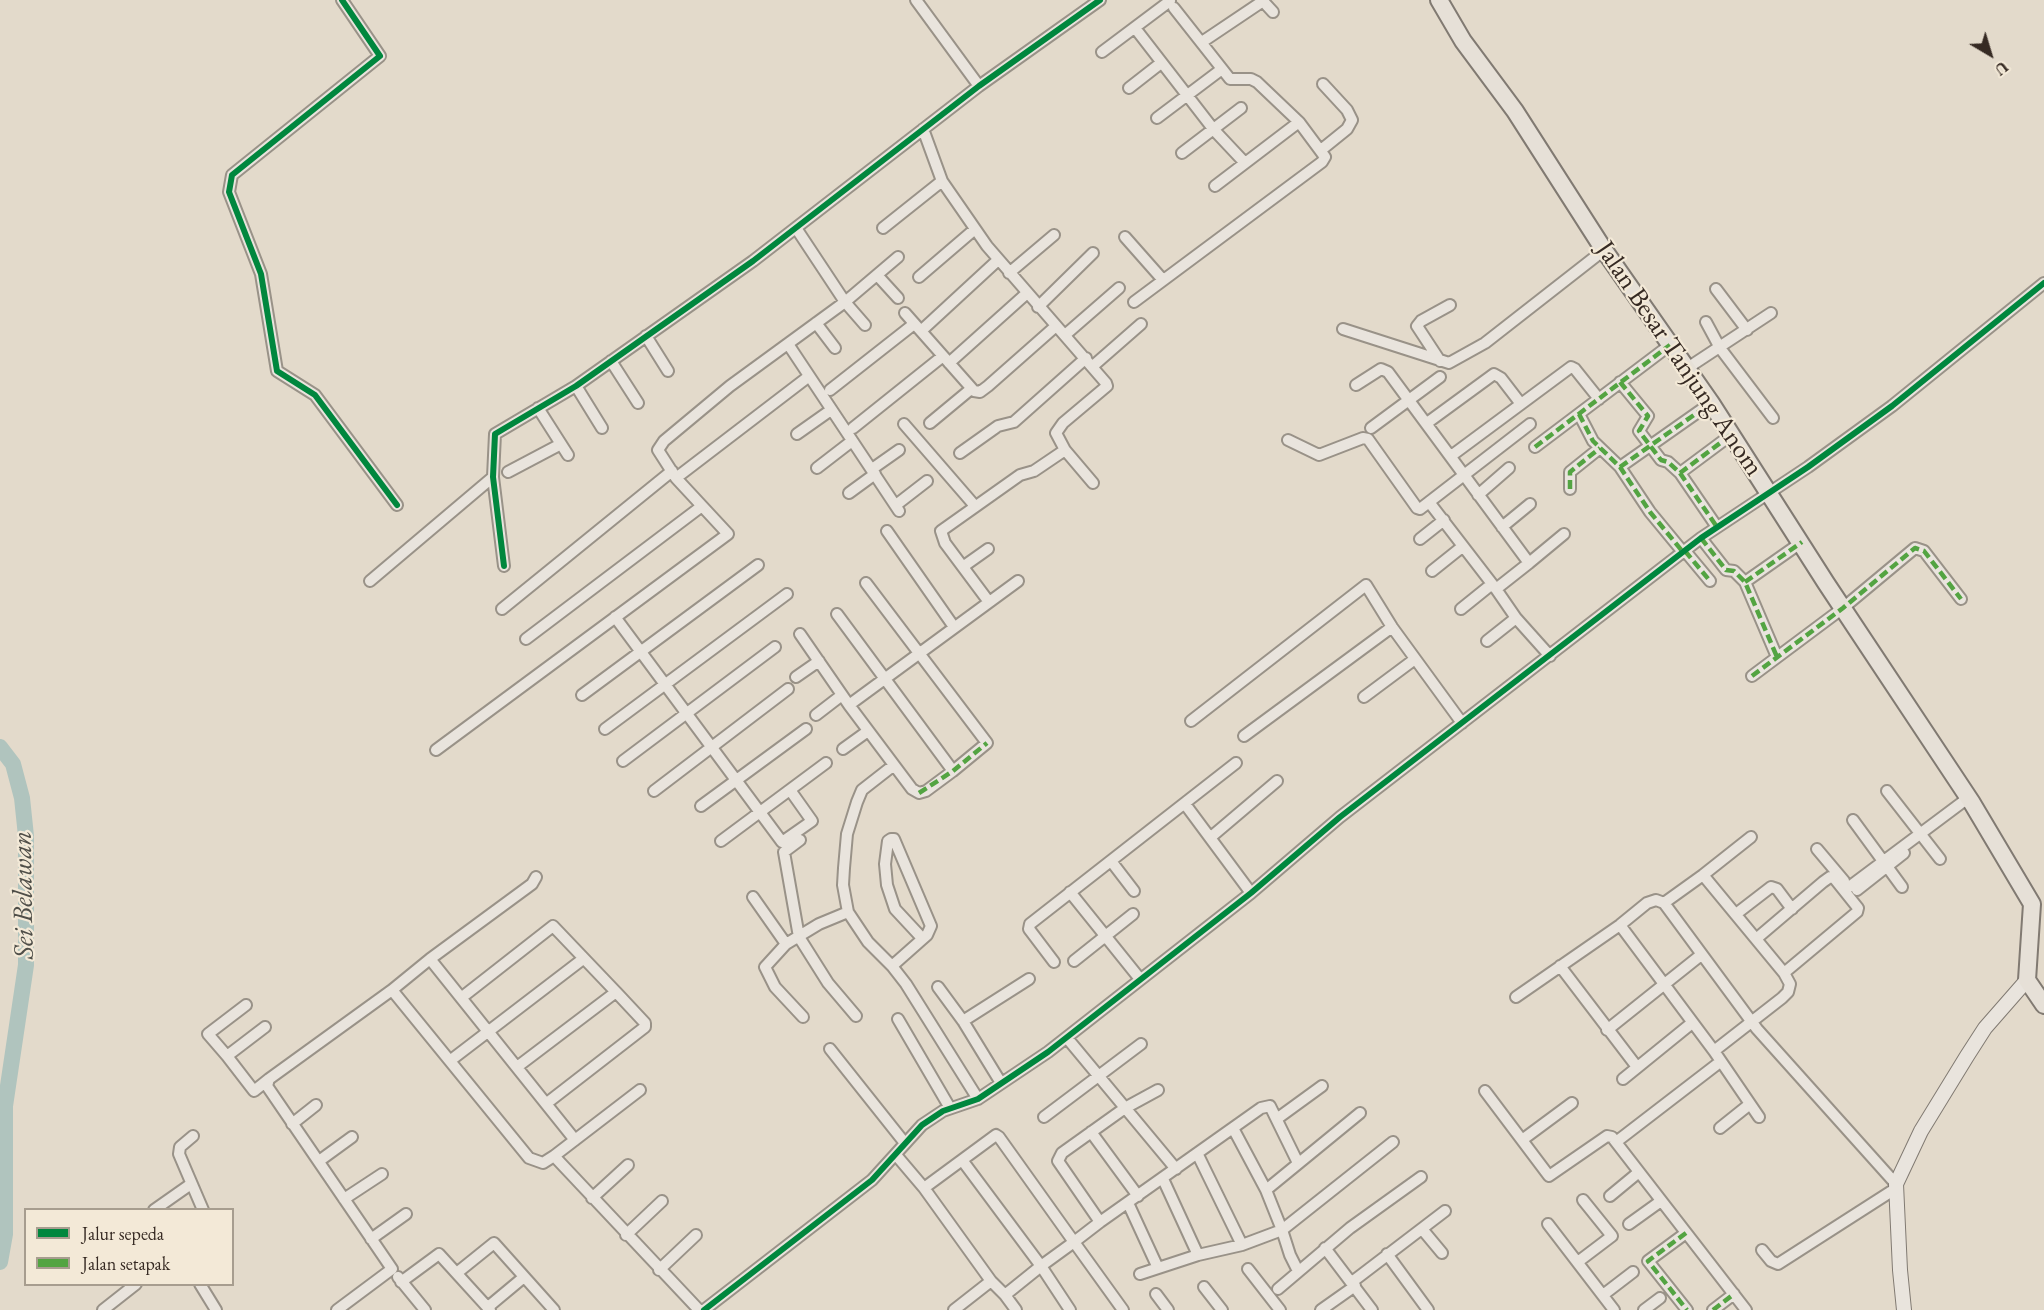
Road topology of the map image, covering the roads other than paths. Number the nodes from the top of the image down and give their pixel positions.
1 (342, 0) edge
2 (916, 0) edge
3 (1100, 0) edge
4 (1185, 0) edge
5 (1263, 0) edge
6 (1439, 0) edge
7 (1171, 3) edge
8 (1273, 12) dead end
9 (1135, 28) junction
10 (1202, 42) junction
11 (1102, 52) dead end
12 (1161, 63) junction
13 (1222, 69) junction
14 (1323, 84) dead end
15 (979, 86) junction
16 (1129, 88) dead end
17 (1187, 95) junction
18 (1242, 108) dead end
19 (1158, 118) dead end
20 (1299, 122) junction
21 (923, 129) junction
22 (1214, 130) junction
23 (1321, 150) junction
24 (1182, 153) dead end
25 (1245, 163) junction
26 (942, 182) junction
27 (1215, 186) dead end
28 (796, 228) junction
29 (883, 228) dead end
30 (975, 229) junction
31 (1054, 235) dead end
32 (1125, 237) dead end
33 (1604, 250) junction
34 (1093, 253) dead end
35 (898, 257) dead end
36 (998, 260) junction
37 (1009, 273) junction
38 (877, 275) junction
39 (919, 277) dead end
40 (1163, 280) junction
41 (2044, 283) edge
42 (1119, 288) dead end
43 (1716, 289) dead end
44 (1026, 294) junction
45 (898, 298) dead end
46 (845, 302) junction
47 (1134, 302) dead end
48 (1450, 305) dead end
49 (1038, 307) junction
50 (905, 313) dead end
51 (1771, 313) dead end
52 (1706, 322) dead end
53 (816, 323) junction
54 (1141, 324) dead end
55 (865, 325) dead end
56 (1056, 326) junction
57 (917, 327) junction
58 (1343, 330) dead end
59 (1748, 330) junction
60 (1065, 335) junction
61 (646, 336) junction
62 (788, 344) junction
63 (1670, 345) junction
64 (835, 348) dead end
65 (1720, 348) junction
66 (946, 359) junction
67 (611, 361) junction
68 (1090, 362) junction
69 (1440, 362) junction
70 (1686, 369) junction
71 (668, 370) dead end
72 (808, 377) junction
73 (1440, 377) dead end
74 (1620, 382) junction
75 (1356, 385) dead end
76 (576, 386) junction
77 (971, 389) junction
78 (830, 390) dead end
79 (1599, 399) junction
80 (1409, 400) junction
81 (638, 403) dead end
82 (1711, 403) junction
83 (1521, 404) junction
84 (538, 408) junction
85 (831, 410) junction
86 (1579, 414) junction
87 (1773, 418) dead end
88 (930, 423) dead end
89 (1427, 423) junction
90 (904, 424) dead end
91 (1530, 424) dead end
92 (602, 428) dead end
93 (854, 428) dead end
94 (1371, 428) dead end
95 (797, 434) dead end
96 (1731, 435) junction
97 (1288, 440) dead end
98 (852, 441) junction
99 (561, 444) junction
100 (1534, 447) dead end
101 (1650, 447) junction
102 (1600, 448) junction
103 (899, 450) dead end
104 (1065, 450) junction
105 (960, 453) dead end
106 (568, 455) dead end
107 (1451, 456) junction
108 (1620, 467) junction
109 (817, 468) dead end
110 (1509, 468) dead end
111 (508, 472) dead end
112 (873, 472) junction
113 (1680, 473) junction
114 (674, 475) junction
115 (1464, 476) junction
116 (493, 477) junction
117 (927, 481) dead end
118 (1093, 483) dead end
119 (1570, 489) dead end
120 (849, 493) dead end
121 (1769, 493) junction
122 (1478, 495) junction
123 (1429, 502) junction
124 (1530, 504) dead end
125 (397, 505) dead end
126 (702, 506) junction
127 (975, 506) junction
128 (1444, 520) junction
129 (1502, 527) junction
130 (1717, 527) junction
131 (887, 531) dead end
132 (1564, 534) dead end
133 (1701, 537) junction
134 (1420, 538) dead end
135 (1802, 542) junction
136 (1462, 547) junction
137 (988, 549) dead end
138 (1684, 551) junction
139 (1529, 563) junction
140 (758, 565) dead end
141 (964, 566) junction
142 (504, 567) dead end
143 (1432, 571) dead end
144 (370, 581) dead end
145 (1018, 581) dead end
146 (1710, 581) dead end
147 (1745, 582) junction
148 (866, 583) dead end
149 (1494, 586) junction
150 (787, 594) dead end
151 (1961, 599) dead end
152 (989, 602) junction
153 (1843, 608) junction
154 (502, 609) dead end
155 (1461, 609) dead end
156 (837, 614) dead end
157 (615, 617) junction
158 (1516, 618) junction
159 (954, 627) junction
160 (1392, 627) junction
161 (800, 634) dead end
162 (526, 639) dead end
163 (1487, 641) dead end
164 (775, 647) dead end
165 (641, 651) junction
166 (918, 654) junction
167 (1550, 656) junction
168 (1777, 657) junction
169 (1415, 659) junction
170 (819, 661) junction
171 (1752, 676) dead end
172 (796, 677) dead end
173 (884, 680) junction
174 (665, 684) junction
175 (788, 689) dead end
176 (582, 695) dead end
177 (1364, 697) dead end
178 (846, 700) junction
179 (687, 713) junction
180 (816, 715) dead end
181 (1191, 721) dead end
182 (1462, 723) junction
183 (605, 729) dead end
184 (806, 729) dead end
185 (868, 731) junction
186 (1244, 736) dead end
187 (712, 747) junction
188 (843, 749) dead end
189 (436, 750) dead end
190 (622, 761) dead end
191 (826, 763) dead end
192 (1236, 763) dead end
193 (894, 765) junction
194 (953, 771) junction
195 (736, 780) junction
196 (1277, 781) dead end
197 (654, 790) dead end
198 (790, 790) junction
199 (1887, 791) dead end
200 (1970, 800) junction
201 (1185, 804) junction
202 (701, 806) dead end
203 (760, 812) junction
204 (1853, 820) dead end
205 (1922, 835) junction
206 (1211, 837) junction
207 (1751, 837) dead end
208 (800, 840) dead end
209 (721, 841) dead end
210 (1817, 849) dead end
211 (1940, 859) dead end
212 (1111, 861) junction
213 (1885, 864) junction
214 (1703, 875) junction
215 (536, 877) dead end
216 (1902, 886) dead end
217 (1851, 890) junction
218 (1134, 891) dead end
219 (1070, 892) junction
220 (1251, 893) junction
221 (753, 897) dead end
222 (1664, 903) junction
223 (1863, 905) dead end
224 (1792, 909) junction
225 (848, 912) junction
226 (1133, 914) dead end
227 (1736, 914) junction
228 (1620, 926) junction
229 (1106, 936) junction
230 (799, 937) junction
231 (922, 938) junction
232 (1756, 939) junction
233 (786, 945) junction
234 (1701, 955) junction
235 (430, 959) junction
236 (583, 959) junction
237 (1074, 961) dead end
238 (1054, 962) dead end
239 (892, 966) junction
240 (1560, 966) junction
241 (1784, 973) junction
242 (1140, 978) junction
243 (1029, 979) dead end
244 (2027, 980) junction
245 (1662, 984) junction
246 (938, 987) dead end
247 (392, 990) junction
248 (616, 992) junction
249 (1516, 997) dead end
250 (461, 998) junction
251 (246, 1005) dead end
252 (2044, 1005) edge
253 (856, 1016) dead end
254 (803, 1017) dead end
255 (898, 1019) dead end
256 (963, 1021) junction
257 (1752, 1022) junction
258 (1692, 1023) junction
259 (265, 1026) dead end
260 (1607, 1030) junction
261 (489, 1033) junction
262 (1067, 1038) junction
263 (1141, 1044) dead end
264 (830, 1048) dead end
265 (1714, 1051) junction
266 (227, 1056) junction
267 (451, 1060) junction
268 (1720, 1062) junction
269 (517, 1067) junction
270 (1637, 1067) junction
271 (1098, 1075) junction
272 (270, 1079) junction
273 (1623, 1079) dead end
274 (1001, 1083) junction
275 (1322, 1086) dead end
276 (640, 1090) dead end
277 (1158, 1090) dead end
278 (1485, 1092) dead end
279 (978, 1099) junction
280 (547, 1103) junction
281 (1572, 1103) dead end
282 (1750, 1104) junction
283 (316, 1105) dead end
284 (950, 1108) junction
285 (1125, 1108) junction
286 (1360, 1113) dead end
287 (1044, 1117) dead end
288 (1759, 1117) dead end
289 (1278, 1118) junction
290 (292, 1124) junction
291 (1720, 1128) dead end
292 (1234, 1130) junction
293 (1091, 1132) junction
294 (193, 1136) dead end
295 (352, 1137) dead end
296 (575, 1140) junction
297 (1522, 1140) junction
298 (904, 1142) junction
299 (1393, 1142) dead end
300 (1616, 1142) junction
301 (896, 1155) junction
302 (1198, 1155) junction
303 (554, 1156) junction
304 (962, 1160) junction
305 (319, 1161) junction
306 (1298, 1163) junction
307 (628, 1165) dead end
308 (1176, 1169) junction
309 (1639, 1172) junction
310 (382, 1174) dead end
311 (1421, 1177) dead end
312 (1163, 1179) junction
313 (191, 1184) junction
314 (1896, 1186) junction
315 (924, 1188) junction
316 (1266, 1190) junction
317 (1138, 1196) junction
318 (1610, 1196) dead end
319 (592, 1198) junction
320 (345, 1199) junction
321 (1583, 1200) dead end
322 (662, 1201) dead end
323 (1661, 1201) junction
324 (1128, 1203) junction
325 (155, 1208) edge
326 (203, 1208) edge
327 (1445, 1211) dead end
328 (406, 1214) dead end
329 (1100, 1222) junction
330 (1548, 1224) dead end
331 (1629, 1224) dead end
332 (1422, 1229) junction
333 (1282, 1230) junction
334 (1686, 1233) junction
335 (626, 1235) junction
336 (696, 1235) dead end
337 (371, 1239) junction
338 (1074, 1242) junction
339 (1242, 1245) junction
340 (1325, 1248) junction
341 (1762, 1250) dead end
342 (1442, 1253) dead end
343 (1388, 1254) junction
344 (1198, 1255) junction
345 (1578, 1261) junction
346 (1041, 1266) junction
347 (1158, 1268) junction
348 (392, 1269) junction
349 (1248, 1269) dead end
350 (1301, 1269) junction
351 (659, 1270) junction
352 (458, 1272) junction
353 (1633, 1272) dead end
354 (1140, 1274) dead end
355 (524, 1277) junction
356 (401, 1281) junction
357 (991, 1281) junction
358 (1353, 1284) junction
359 (133, 1286) edge
360 (201, 1286) edge
361 (1204, 1287) dead end
362 (1278, 1289) dead end
363 (1156, 1294) dead end
364 (1734, 1294) junction
365 (1005, 1295) junction
366 (1603, 1295) junction
367 (1660, 1298) dead end
368 (419, 1308) edge
369 (489, 1309) edge
370 (959, 1309) edge
371 (103, 1310) edge
372 (216, 1310) edge
373 (337, 1310) edge
374 (554, 1310) edge
375 (699, 1310) edge
376 (704, 1310) edge
377 (1016, 1310) edge
378 (1070, 1310) edge
379 (1123, 1310) edge
380 (1168, 1310) edge
381 (1222, 1310) edge
382 (1280, 1310) edge
383 (1322, 1310) edge
384 (1372, 1310) edge
385 (1428, 1310) edge
386 (1614, 1310) edge
387 (1644, 1310) edge
388 (1687, 1310) edge
389 (1713, 1310) edge
390 (1746, 1310) edge
391 (1905, 1310) edge

1 - 125 street
2 - 15 street
3 - 15 street
4 - 7 street
5 - 8 street
5 - 10 street
6 - 33 main road, Jalan Besar Tanjung Anom
7 - 9 street
7 - 10 street
9 - 11 street
9 - 12 street
10 - 13 street
12 - 16 street
12 - 17 street
13 - 17 street
13 - 20 street
14 - 23 street
15 - 21 street
17 - 19 street
17 - 22 street
18 - 22 street
20 - 23 street
20 - 25 street
21 - 26 street
21 - 28 street
22 - 24 street
22 - 25 street
23 - 40 street
25 - 27 street
26 - 29 street
26 - 30 street
28 - 46 street
28 - 61 street
30 - 36 street
30 - 39 street
31 - 37 street
32 - 40 street
33 - 63 main road, Jalan Besar Tanjung Anom
33 - 69 street
34 - 49 street
35 - 38 street
36 - 37 street
36 - 57 street
37 - 44 street
38 - 45 street
38 - 46 street
40 - 47 street
41 - 121 street
42 - 60 street
43 - 59 street
44 - 49 street
44 - 66 street
46 - 53 street
46 - 55 street
48 - 69 street
49 - 56 street
50 - 57 street
51 - 59 street
52 - 65 street
53 - 62 street
53 - 64 street
54 - 68 street
56 - 60 street
56 - 77 street
57 - 66 street
57 - 78 street
58 - 69 street
59 - 65 street
60 - 68 street
61 - 67 street
61 - 71 street
62 - 72 street
62 - 114 street
63 - 70 main road, Jalan Besar Tanjung Anom
63 - 74 street
65 - 70 street
65 - 87 street
66 - 77 street
66 - 93 street
67 - 76 street
67 - 81 street
68 - 104 street
68 - 105 street
70 - 82 main road, Jalan Besar Tanjung Anom
72 - 85 street
72 - 114 street
73 - 80 street
74 - 79 street
74 - 101 street
75 - 80 street
76 - 84 street
76 - 92 street
77 - 88 street
79 - 83 street
79 - 86 street
80 - 89 street
80 - 94 street
82 - 96 main road, Jalan Besar Tanjung Anom
82 - 101 street
83 - 89 street
83 - 107 street
84 - 99 street
84 - 116 street
85 - 95 street
85 - 98 street
86 - 100 street
86 - 102 street
89 - 107 street
90 - 127 street
91 - 115 street
96 - 113 street
96 - 121 main road, Jalan Besar Tanjung Anom
97 - 123 street
98 - 109 street
98 - 112 street
99 - 106 street
99 - 111 street
101 - 108 street
101 - 113 street
102 - 108 street
102 - 119 street
103 - 112 street
104 - 118 street
104 - 127 street
107 - 115 street
108 - 138 street
110 - 122 street
112 - 117 street
112 - 120 street
113 - 130 street
114 - 126 street
114 - 154 street
115 - 122 street
115 - 123 street
116 - 142 street
116 - 144 street
121 - 130 street
121 - 135 main road, Jalan Besar Tanjung Anom
122 - 129 street
123 - 128 street
124 - 129 street
126 - 157 street
126 - 162 street
127 - 141 street
128 - 134 street
128 - 136 street
129 - 139 street
130 - 133 street
131 - 159 street
132 - 139 street
133 - 138 street
133 - 147 street
135 - 147 street
135 - 153 main road, Jalan Besar Tanjung Anom
136 - 143 street
136 - 149 street
137 - 141 street
138 - 146 street
138 - 167 street
139 - 149 street
140 - 165 street
141 - 152 street
145 - 152 street
147 - 168 street
148 - 166 street
149 - 155 street
149 - 158 street
150 - 174 street
151 - 153 street
152 - 159 street
153 - 168 street
153 - 200 main road, Jalan Besar Tanjung Anom
156 - 173 street
157 - 165 street
157 - 189 street
158 - 163 street
158 - 167 street
159 - 166 street
160 - 169 street
160 - 181 street
160 - 186 street
161 - 170 street
164 - 179 street
165 - 174 street
165 - 176 street
166 - 173 street
166 - 194 street
167 - 182 street
168 - 171 street
169 - 177 street
169 - 182 street
170 - 172 street
170 - 178 street
173 - 178 street
173 - 194 street
174 - 179 street
174 - 183 street
175 - 187 street
178 - 180 street
178 - 185 street
179 - 187 street
179 - 190 street
182 - 220 street
184 - 195 street
185 - 188 street
185 - 193 street
187 - 195 street
187 - 197 street
191 - 198 street
192 - 201 street
193 - 194 street
193 - 225 street
195 - 202 street
195 - 203 street
196 - 206 street
198 - 203 street
198 - 203 street
199 - 205 street
200 - 205 street
200 - 244 main road, Jalan Besar Tanjung Anom
201 - 206 street
201 - 212 street
203 - 209 street
204 - 213 street
205 - 211 street
205 - 213 street
206 - 220 street
207 - 214 street
208 - 230 street
210 - 217 street
212 - 218 street
212 - 219 street
213 - 216 street
213 - 217 street
214 - 222 street
214 - 227 street
215 - 235 street
217 - 223 street
219 - 229 street
219 - 238 street
220 - 242 street
221 - 233 street
222 - 228 street
222 - 234 street
224 - 227 street
224 - 232 street
224 - 241 street
225 - 230 street
225 - 239 street
226 - 229 street
227 - 232 street
228 - 240 street
228 - 245 street
229 - 237 street
229 - 242 street
230 - 233 street
230 - 253 street
231 - 231 street
231 - 239 street
232 - 241 street
233 - 254 street
234 - 245 street
234 - 257 street
235 - 247 street
235 - 250 street
236 - 248 street
236 - 250 street
236 - 261 street
239 - 279 street
240 - 249 street
240 - 260 street
241 - 257 street
242 - 262 street
243 - 256 street
244 - 252 main road
244 - 314 street
245 - 258 street
245 - 260 street
246 - 256 street
247 - 267 street
247 - 272 street
248 - 269 street
248 - 280 street
250 - 261 street
251 - 266 street
255 - 284 street
256 - 274 street
257 - 265 street
257 - 314 street
258 - 265 street
258 - 270 street
259 - 266 street
260 - 270 street
261 - 267 street
261 - 269 street
262 - 271 street
262 - 274 street
263 - 271 street
264 - 298 street
265 - 268 street
266 - 272 street
267 - 303 street
268 - 282 street
268 - 300 street
269 - 280 street
270 - 273 street
271 - 285 street
271 - 287 street
272 - 290 street
274 - 279 street
275 - 289 street
276 - 296 street
277 - 285 street
278 - 297 street
279 - 284 street
280 - 296 street
281 - 297 street
282 - 288 street
282 - 291 street
283 - 290 street
284 - 298 street
285 - 293 street
285 - 308 street
286 - 306 street
289 - 292 street
289 - 306 street
290 - 305 street
292 - 302 street
292 - 316 street
293 - 317 street
293 - 329 street
294 - 313 street
295 - 305 street
296 - 303 street
297 - 300 street
298 - 301 street
299 - 333 street
300 - 309 street
301 - 315 street
301 - 376 street
302 - 308 street
302 - 339 street
303 - 319 street
304 - 315 street
304 - 338 street
304 - 346 street
305 - 320 street
306 - 316 street
307 - 319 street
308 - 312 street
309 - 318 street
309 - 323 street
310 - 320 street
311 - 340 street
312 - 317 street
312 - 344 street
313 - 325 street
313 - 326 street
314 - 341 street
314 - 391 street
315 - 357 street
316 - 333 street
317 - 324 street
319 - 335 street
320 - 337 street
321 - 345 street
322 - 335 street
323 - 331 street
323 - 334 street
324 - 329 street
324 - 347 street
327 - 332 street
328 - 337 street
329 - 338 street
330 - 345 street
332 - 342 street
332 - 343 street
333 - 339 street
333 - 350 street
334 - 364 street
334 - 388 street
335 - 351 street
336 - 351 street
337 - 348 street
338 - 346 street
338 - 379 street
339 - 344 street
340 - 350 street
340 - 358 street
343 - 358 street
343 - 385 street
344 - 347 street
345 - 366 street
346 - 365 street
346 - 378 street
347 - 354 street
348 - 356 street
348 - 373 street
349 - 382 street
350 - 362 street
351 - 375 street
352 - 355 street
352 - 356 street
352 - 369 street
353 - 366 street
355 - 369 street
355 - 374 street
356 - 368 street
357 - 365 street
357 - 370 street
358 - 383 street
358 - 384 street
359 - 371 street
360 - 372 street
361 - 381 street
363 - 380 street
364 - 389 street
364 - 390 street
365 - 377 street
366 - 386 street
367 - 387 street

